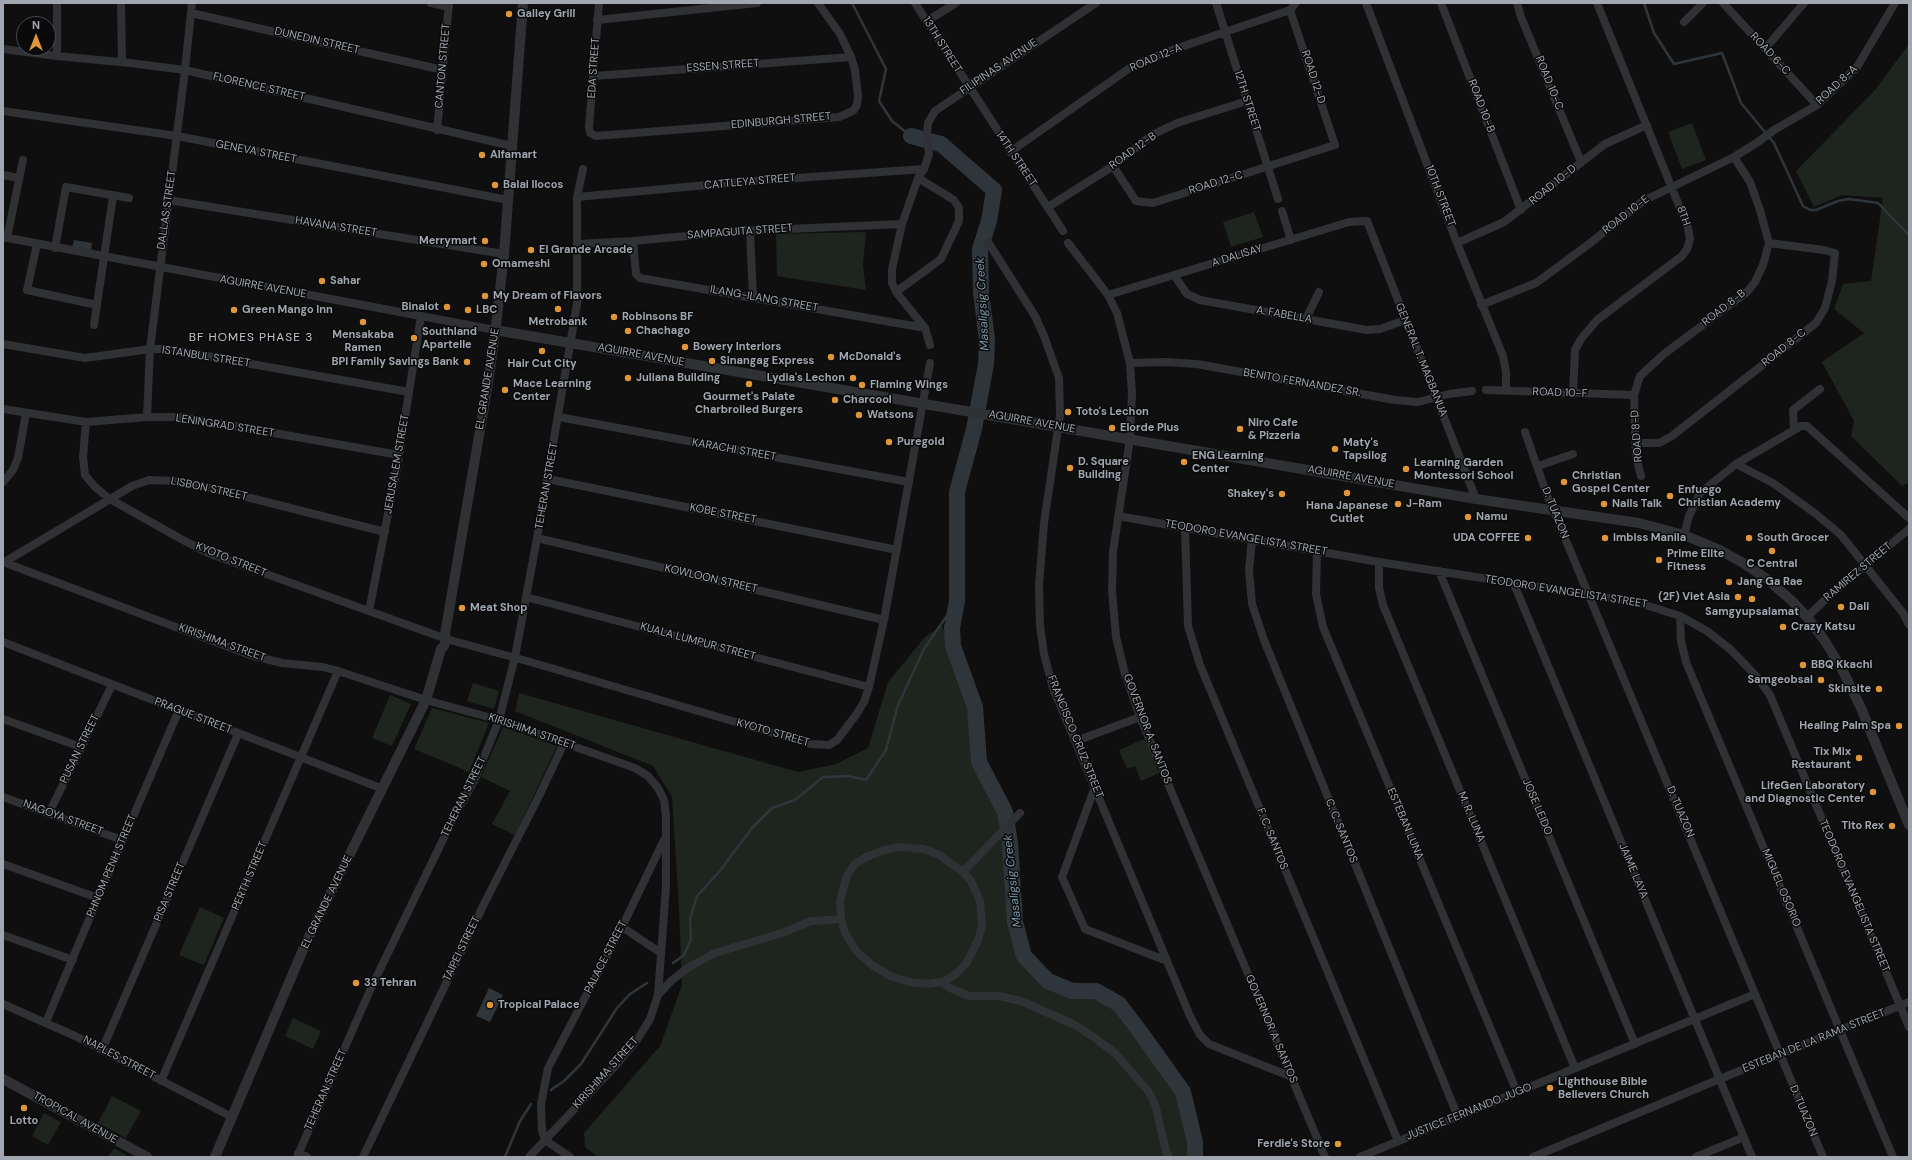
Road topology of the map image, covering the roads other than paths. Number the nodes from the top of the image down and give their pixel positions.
1 (57, 3) edge
2 (121, 3) edge
3 (192, 3) edge
4 (431, 3) edge
5 (523, 3) edge
6 (599, 3) edge
7 (752, 3) edge
8 (818, 3) edge
9 (915, 3) edge
10 (956, 3) edge
11 (1096, 3) edge
12 (1216, 3) edge
13 (1366, 3) edge
14 (1441, 3) edge
15 (1518, 3) edge
16 (1597, 3) edge
17 (1703, 3) edge
18 (1722, 3) edge
19 (1804, 3) edge
20 (1895, 3) edge
21 (449, 5) edge
22 (1292, 7) edge
23 (191, 13) junction
24 (597, 20) junction
25 (927, 21) junction
26 (1684, 22) dead end
27 (1225, 32) junction
28 (3, 49) edge
29 (1765, 49) junction
30 (57, 56) junction
31 (852, 57) junction
32 (122, 62) junction
33 (185, 70) junction
34 (443, 70) junction
35 (594, 76) junction
36 (969, 87) junction
37 (1247, 101) junction
38 (1817, 104) junction
39 (3, 111) edge
40 (1647, 125) junction
41 (437, 130) junction
42 (1774, 130) joint
43 (590, 133) joint
44 (177, 136) junction
45 (1335, 145) joint
46 (512, 146) junction
47 (1010, 152) junction
48 (1734, 157) junction
49 (23, 160) dead end
50 (1581, 162) junction
51 (1113, 166) junction
52 (1268, 167) junction
53 (583, 169) dead end
54 (924, 170) junction
55 (3, 176) edge
56 (19, 178) junction
57 (918, 178) junction
58 (1672, 187) junction
59 (113, 196) junction
60 (577, 197) junction
61 (129, 198) dead end
62 (1278, 199) dead end
63 (168, 200) junction
64 (508, 200) junction
65 (1048, 207) junction
66 (1521, 210) junction
67 (1282, 211) dead end
68 (1367, 222) joint
69 (902, 224) junction
70 (750, 231) junction
71 (1063, 231) dead end
72 (5, 238) edge
73 (1291, 240) junction
74 (633, 241) junction
75 (988, 242) dead end
76 (1068, 243) dead end
77 (1457, 243) junction
78 (1769, 243) junction
79 (36, 244) junction
80 (578, 244) junction
81 (55, 248) junction
82 (504, 254) junction
83 (104, 258) junction
84 (160, 268) junction
85 (1174, 275) junction
86 (896, 292) junction
87 (1319, 292) dead end
88 (1108, 295) junction
89 (753, 297) junction
90 (97, 305) junction
91 (1482, 305) junction
92 (422, 316) junction
93 (1306, 319) junction
94 (1405, 320) junction
95 (94, 325) dead end
96 (925, 328) junction
97 (495, 330) junction
98 (570, 343) junction
99 (3, 344) edge
100 (930, 344) dead end
101 (150, 349) junction
102 (930, 363) dead end
103 (1130, 363) junction
104 (1820, 389) dead end
105 (1486, 390) dead end
106 (1506, 390) junction
107 (1472, 391) dead end
108 (409, 392) junction
109 (1573, 393) junction
110 (1634, 395) junction
111 (1436, 397) junction
112 (923, 403) junction
113 (3, 409) edge
114 (26, 413) junction
115 (147, 416) junction
116 (559, 417) junction
117 (86, 422) junction
118 (1059, 427) junction
119 (1798, 428) junction
120 (1525, 432) dead end
121 (1130, 439) junction
122 (1635, 443) junction
123 (1573, 454) dead end
124 (399, 456) junction
125 (1736, 464) junction
126 (1538, 466) junction
127 (1641, 476) dead end
128 (548, 478) junction
129 (3, 482) edge
130 (909, 482) junction
131 (110, 499) junction
132 (1476, 499) junction
133 (1554, 511) junction
134 (1118, 516) junction
135 (1909, 518) edge
136 (1185, 528) junction
137 (1909, 528) edge
138 (385, 532) junction
139 (1684, 535) junction
140 (537, 538) junction
141 (1252, 539) junction
142 (897, 550) junction
143 (1317, 551) junction
144 (3, 562) edge
145 (1379, 562) junction
146 (1866, 565) junction
147 (1439, 571) junction
148 (1514, 584) junction
149 (1590, 596) junction
150 (526, 597) junction
151 (369, 611) junction
152 (1680, 616) junction
153 (1807, 617) junction
154 (884, 620) junction
155 (1909, 625) edge
156 (444, 637) junction
157 (3, 642) edge
158 (515, 657) junction
159 (338, 671) junction
160 (112, 685) junction
161 (869, 687) junction
162 (426, 700) junction
163 (179, 710) junction
164 (1140, 717) junction
165 (3, 719) edge
166 (499, 720) junction
167 (238, 734) junction
168 (1076, 741) junction
169 (564, 743) junction
170 (81, 747) junction
171 (300, 758) junction
172 (1095, 787) junction
173 (383, 789) junction
174 (3, 797) edge
175 (49, 813) junction
176 (1020, 813) dead end
177 (1909, 825) edge
178 (666, 838) junction
179 (122, 840) junction
180 (3, 864) edge
181 (963, 872) junction
182 (98, 898) junction
183 (841, 919) junction
184 (622, 927) junction
185 (3, 935) edge
186 (661, 953) junction
187 (72, 960) junction
188 (1167, 961) junction
189 (942, 982) junction
190 (1755, 994) junction
191 (658, 995) junction
192 (1909, 1002) edge
193 (3, 1004) edge
194 (1900, 1006) junction
195 (1695, 1019) junction
196 (46, 1022) junction
197 (1909, 1027) edge
198 (1841, 1031) junction
199 (1635, 1044) junction
200 (102, 1050) junction
201 (1780, 1056) junction
202 (1575, 1068) junction
203 (1292, 1077) junction
204 (1720, 1079) junction
205 (3, 1080) edge
206 (161, 1080) junction
207 (1517, 1092) junction
208 (232, 1117) junction
209 (1458, 1117) junction
210 (1744, 1137) junction
211 (545, 1140) junction
212 (1398, 1142) junction
213 (297, 1155) edge
214 (147, 1157) edge
215 (215, 1157) edge
216 (307, 1157) edge
217 (363, 1157) edge
218 (529, 1157) edge
219 (570, 1157) edge
220 (1169, 1157) edge
221 (1325, 1157) edge
222 (1360, 1157) edge
223 (1533, 1157) edge
224 (1696, 1157) edge
225 (1752, 1157) edge
226 (1823, 1157) edge
227 (1893, 1157) edge

1 - 30 street
2 - 32 street
3 - 23 street, DALLAS STREET
4 - 21 street
5 - 46 street, EL GRANDE AVENUE
6 - 24 street, EDA STREET
7 - 24 street
8 - 31 street, EDINBURGH STREET
9 - 25 street, 13TH STREET
10 - 25 street
11 - 36 street, FILIPINAS AVENUE
12 - 27 street, 12TH STREET
13 - 77 street, 10TH STREET
14 - 66 street, ROAD 10-B
15 - 50 street, ROAD 10-C
16 - 40 street, 8TH
17 - 26 street
18 - 29 street, ROAD 6-C
19 - 29 street
20 - 38 street, ROAD 8-A
21 - 34 street, CANTON STREET
22 - 27 street, ROAD 12-A
22 - 45 street, ROAD 12-D
23 - 33 street, DALLAS STREET
23 - 34 street, DUNEDIN STREET
24 - 35 street, EDA STREET
25 - 36 street, 13TH STREET
27 - 37 street, 12TH STREET
27 - 47 street, ROAD 12-A
28 - 30 street, FLORENCE STREET
29 - 38 street, ROAD 6-C
30 - 32 street, FLORENCE STREET
31 - 35 street, ESSEN STREET
31 - 43 street, EDINBURGH STREET
32 - 33 street, FLORENCE STREET
33 - 41 street, FLORENCE STREET
33 - 44 street, DALLAS STREET
34 - 41 street, CANTON STREET
35 - 43 street, EDA STREET
36 - 47 street, 14TH STREET
36 - 54 street, FILIPINAS AVENUE
37 - 51 street, ROAD 12-B
37 - 52 street, 12TH STREET
38 - 42 street, ROAD 8-A
39 - 44 street, GENEVA STREET
40 - 50 street, ROAD 10-D
40 - 58 street, 8TH
41 - 46 street, FLORENCE STREET
42 - 48 street, ROAD 10-E
44 - 63 street, DALLAS STREET
44 - 64 street, GENEVA STREET
45 - 52 street, ROAD 12-C
46 - 64 street, EL GRANDE AVENUE
47 - 65 street, 14TH STREET
48 - 58 street, ROAD 10-E
48 - 78 street
49 - 56 street
50 - 66 street, ROAD 10-D
51 - 52 street, ROAD 12-C
51 - 65 street, ROAD 12-B
52 - 62 street, 12TH STREET
53 - 60 street, TEHERAN STREET
54 - 57 street
54 - 60 street, CATTLEYA STREET
55 - 56 street
56 - 72 street
57 - 69 street
57 - 86 street
58 - 91 street, ROAD 10-E
58 - 109 street, 8TH
59 - 61 street
59 - 81 street
59 - 83 street
60 - 80 street, TEHERAN STREET
63 - 82 street, HAVANA STREET
63 - 84 street, DALLAS STREET
64 - 82 street, EL GRANDE AVENUE
65 - 71 street, 14TH STREET
66 - 77 street, ROAD 10-D
67 - 73 street
68 - 73 street, A DALISAY
68 - 94 street, GENERAL T. MAGBANUA
69 - 70 street, SAMPAGUITA STREET
69 - 86 street
70 - 74 street, SAMPAGUITA STREET
70 - 89 street
72 - 79 street, AGUIRRE AVENUE
73 - 85 street, A DALISAY
74 - 80 street, SAMPAGUITA STREET
74 - 89 street, ILANG-ILANG STREET
75 - 118 street, FRANCISCO CRUZ STREET
76 - 88 street, GOVERNOR A. SANTOS
77 - 91 street, 10TH STREET
78 - 110 street, ROAD 8-B
78 - 122 street, ROAD 8-C
79 - 81 street, AGUIRRE AVENUE
79 - 90 street
80 - 98 street, TEHERAN STREET
81 - 83 street, AGUIRRE AVENUE
82 - 97 street, EL GRANDE AVENUE
83 - 84 street, AGUIRRE AVENUE
83 - 90 street
84 - 92 street, AGUIRRE AVENUE
84 - 101 street, DALLAS STREET
85 - 88 street, A DALISAY
85 - 93 street, A. FABELLA
86 - 96 street
87 - 93 street
88 - 103 street, GOVERNOR A. SANTOS
89 - 96 street, ILANG-ILANG STREET
90 - 95 street
91 - 106 street, 10TH STREET
92 - 97 street, AGUIRRE AVENUE
92 - 108 street, JERUSALEM STREET
93 - 94 street, A. FABELLA
94 - 111 street, GENERAL T. MAGBANUA
96 - 100 street
97 - 98 street, AGUIRRE AVENUE
97 - 156 street, EL GRANDE AVENUE
98 - 112 street, AGUIRRE AVENUE
98 - 116 street, TEHERAN STREET
99 - 101 street, ISTANBUL STREET
101 - 108 street, ISTANBUL STREET
101 - 115 street, DALLAS STREET
102 - 112 street, KYOTO STREET
103 - 111 street, BENITO FERNANDEZ SR.
103 - 121 street, GOVERNOR A. SANTOS
104 - 119 street
105 - 106 street, ROAD 10-F
106 - 109 street, ROAD 10-F
107 - 111 street, BENITO FERNANDEZ SR.
108 - 124 street, JERUSALEM STREET
109 - 110 street, ROAD 10-F
110 - 122 street, ROAD 8-D
111 - 132 street, GENERAL T. MAGBANUA
112 - 118 street, AGUIRRE AVENUE
112 - 130 street, KYOTO STREET
113 - 114 street, LENINGRAD STREET
114 - 117 street, LENINGRAD STREET
114 - 129 street
115 - 117 street, LENINGRAD STREET
115 - 124 street, LENINGRAD STREET
116 - 128 street, TEHERAN STREET
116 - 130 street, KARACHI STREET
117 - 131 street, KYOTO STREET
118 - 121 street, AGUIRRE AVENUE
118 - 168 street, FRANCISCO CRUZ STREET
119 - 125 street
119 - 135 street
120 - 126 street, D. TUAZON
121 - 132 street, AGUIRRE AVENUE
121 - 134 street, GOVERNOR A. SANTOS
122 - 127 street, ROAD 8-D
123 - 126 street
124 - 138 street, JERUSALEM STREET
125 - 139 street
125 - 146 street
126 - 133 street, D. TUAZON
128 - 140 street, TEHERAN STREET
128 - 142 street, KOBE STREET
130 - 142 street, KYOTO STREET
131 - 138 street, LISBON STREET
131 - 144 street, LISBON STREET
131 - 151 street, KYOTO STREET
132 - 133 street, AGUIRRE AVENUE
133 - 139 street, AGUIRRE AVENUE
133 - 149 street, D. TUAZON
134 - 136 street, TEODORO EVANGELISTA STREET
134 - 164 street, GOVERNOR A. SANTOS
136 - 141 street, TEODORO EVANGELISTA STREET
136 - 212 street, F. C. SANTOS
137 - 146 street, RAMIREZ STREET
138 - 151 street, JERUSALEM STREET
139 - 153 street, AGUIRRE AVENUE
140 - 150 street, TEHERAN STREET
140 - 154 street, KOWLOON STREET
141 - 143 street, TEODORO EVANGELISTA STREET
141 - 209 street, C. C. SANTOS
142 - 154 street, KYOTO STREET
143 - 145 street, TEODORO EVANGELISTA STREET
143 - 207 street, ESTEBAN LUNA
144 - 159 street, KIRISHIMA STREET
145 - 147 street, TEODORO EVANGELISTA STREET
145 - 202 street, M. R. LUNA
146 - 153 street, RAMIREZ STREET
146 - 155 street
147 - 148 street, TEODORO EVANGELISTA STREET
147 - 199 street, JOSE LEIDO
148 - 149 street, TEODORO EVANGELISTA STREET
148 - 195 street, JAIME LAYA
149 - 152 street, TEODORO EVANGELISTA STREET
149 - 190 street, D. TUAZON
150 - 158 street, TEHERAN STREET
150 - 161 street, KUALA LUMPUR STREET
151 - 156 street, KYOTO STREET
152 - 194 street, TEODORO EVANGELISTA STREET
152 - 198 street, MIGUEL OSORIO
153 - 177 street, AGUIRRE AVENUE
154 - 161 street, KYOTO STREET
156 - 158 street, KYOTO STREET
156 - 162 street, EL GRANDE AVENUE
157 - 160 street, PRAGUE STREET
158 - 161 street, KYOTO STREET
158 - 166 street, TEHERAN STREET
159 - 162 street, KIRISHIMA STREET
159 - 171 street, PERTH STREET
160 - 163 street, PRAGUE STREET
160 - 170 street, PUSAN STREET
162 - 166 street, KIRISHIMA STREET
162 - 173 street, EL GRANDE AVENUE
163 - 167 street, PRAGUE STREET
163 - 179 street, PHNOM PENH STREET
164 - 168 street
164 - 203 street, GOVERNOR A. SANTOS
165 - 170 street
166 - 169 street, KIRISHIMA STREET
166 - 213 street, TEHERAN STREET
167 - 171 street, PRAGUE STREET
167 - 200 street, PISA STREET
168 - 172 street, FRANCISCO CRUZ STREET
169 - 178 street, KIRISHIMA STREET
169 - 217 street, TAIPEI STREET
170 - 175 street, PUSAN STREET
171 - 173 street, PRAGUE STREET
171 - 206 street, PERTH STREET
172 - 188 street, FRANCISCO CRUZ STREET
172 - 188 street
173 - 208 street, EL GRANDE AVENUE
174 - 175 street, NAGOYA STREET
175 - 179 street, NAGOYA STREET
176 - 181 street
178 - 184 street, PALACE STREET
178 - 186 street, KIRISHIMA STREET
179 - 182 street, PHNOM PENH STREET
180 - 182 street
181 - 183 street
181 - 189 street
182 - 187 street, PHNOM PENH STREET
183 - 189 street
183 - 191 street
184 - 186 street
184 - 211 street, PALACE STREET
185 - 187 street
186 - 191 street, KIRISHIMA STREET
187 - 196 street, PHNOM PENH STREET
188 - 203 street, FRANCISCO CRUZ STREET
189 - 220 street
190 - 195 street, JUSTICE FERNANDO JUGO
190 - 201 street, D. TUAZON
191 - 211 street, KIRISHIMA STREET
192 - 194 street, ESTEBAN DE LA RAMA STREET
193 - 196 street, NAPLES STREET
194 - 197 street, TEODORO EVANGELISTA STREET
194 - 198 street, ESTEBAN DE LA RAMA STREET
195 - 199 street, JUSTICE FERNANDO JUGO
195 - 204 street, JAIME LAYA
196 - 200 street, NAPLES STREET
198 - 201 street, ESTEBAN DE LA RAMA STREET
198 - 227 street, MIGUEL OSORIO
199 - 202 street, JUSTICE FERNANDO JUGO
200 - 206 street, NAPLES STREET
201 - 204 street, ESTEBAN DE LA RAMA STREET
201 - 226 street, D. TUAZON
202 - 207 street, JUSTICE FERNANDO JUGO
203 - 221 street, GOVERNOR A. SANTOS
204 - 210 street, JAIME LAYA
204 - 223 street, ESTEBAN DE LA RAMA STREET
205 - 214 street, TROPICAL AVENUE
206 - 208 street, NAPLES STREET
207 - 209 street, JUSTICE FERNANDO JUGO
208 - 215 street, EL GRANDE AVENUE
209 - 212 street, JUSTICE FERNANDO JUGO
210 - 224 street
210 - 225 street, JAIME LAYA
211 - 218 street, KIRISHIMA STREET
211 - 219 street
212 - 222 street, JUSTICE FERNANDO JUGO
213 - 216 street

